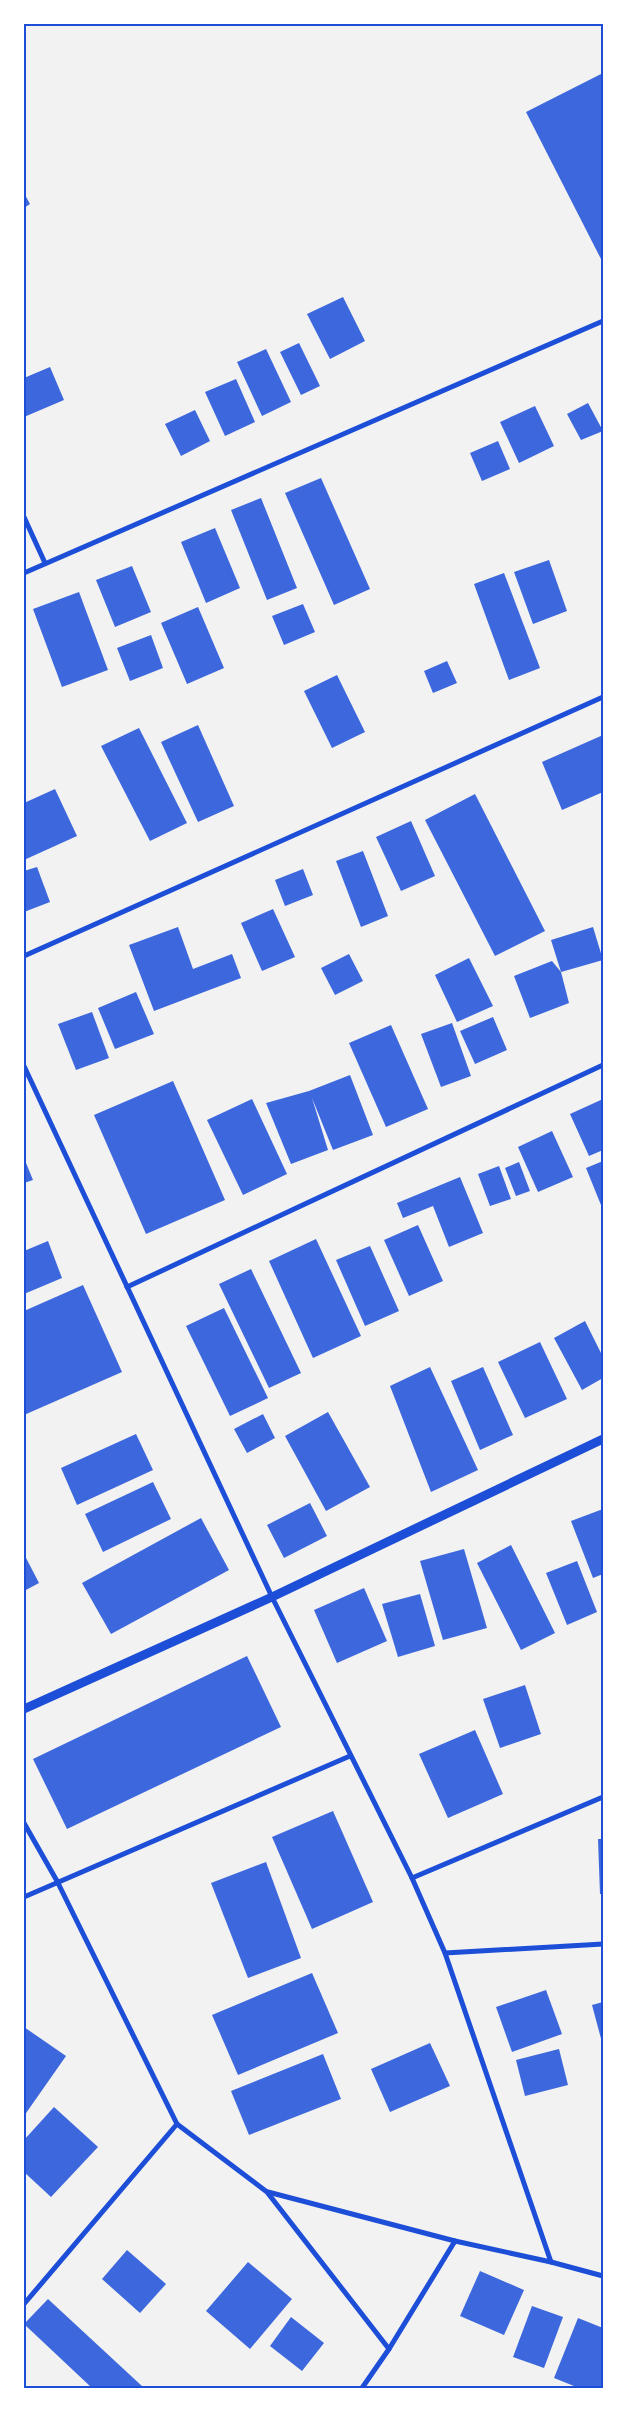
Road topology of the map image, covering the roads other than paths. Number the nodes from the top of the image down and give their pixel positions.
1 (603, 321) edge
2 (24, 516) edge
3 (45, 563) junction
4 (24, 573) edge
5 (603, 697) edge
6 (24, 956) edge
7 (603, 1065) edge
8 (24, 1066) edge
9 (127, 1287) junction
10 (603, 1439) edge
11 (272, 1597) junction
12 (24, 1709) edge
13 (350, 1756) junction
14 (603, 1797) edge
15 (24, 1823) edge
16 (412, 1878) junction
17 (56, 1881) junction
18 (24, 1897) edge
19 (603, 1944) edge
20 (445, 1953) junction
21 (176, 2124) junction
22 (267, 2192) junction
23 (455, 2241) junction
24 (551, 2262) junction
25 (603, 2276) edge
26 (24, 2304) edge
27 (389, 2349) junction
28 (362, 2388) edge

1 - 3 street
2 - 3 street
3 - 4 street
5 - 6 street
7 - 9 street
8 - 9 street
9 - 11 street
10 - 11 street
11 - 12 street
11 - 13 street
13 - 16 street
13 - 17 street
14 - 16 street
15 - 17 street
16 - 20 street
17 - 18 street
17 - 21 street
19 - 20 street
20 - 24 street
21 - 22 street
21 - 26 street
22 - 23 street
22 - 27 street
23 - 24 street
23 - 27 street
24 - 25 street
27 - 28 street

